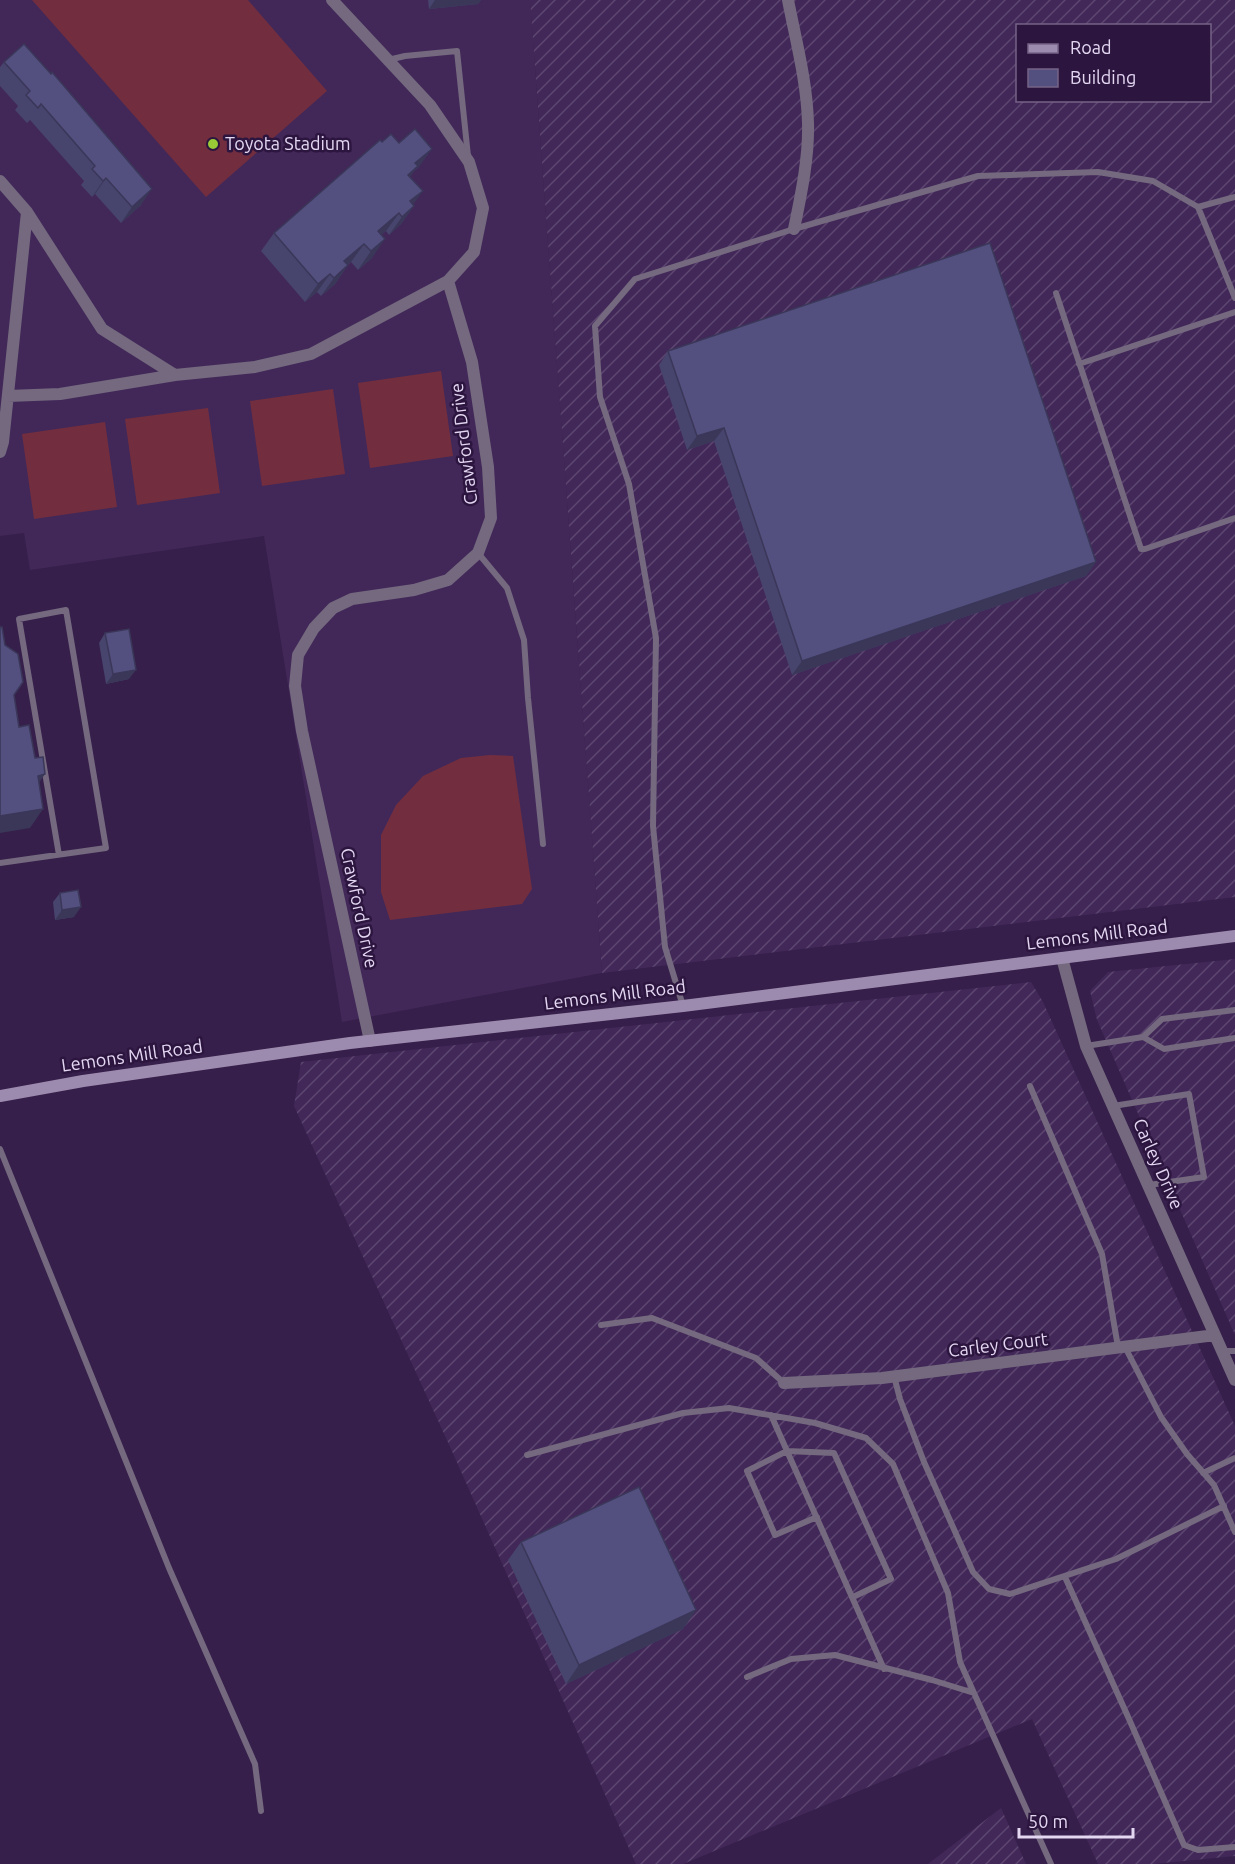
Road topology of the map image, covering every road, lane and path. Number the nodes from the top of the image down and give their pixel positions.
1 (332, 0) edge
2 (788, 0) edge
3 (388, 60) junction
4 (469, 162) junction
5 (0, 181) edge
6 (1235, 197) edge
7 (1198, 207) junction
8 (27, 212) junction
9 (794, 229) junction
10 (448, 281) junction
11 (1056, 293) dead end
12 (1235, 298) edge
13 (1235, 312) edge
14 (1079, 364) junction
15 (175, 375) junction
16 (8, 396) junction
17 (0, 452) edge
18 (1235, 518) edge
19 (478, 553) junction
20 (543, 844) dead end
21 (59, 855) junction
22 (0, 863) edge
23 (1235, 936) edge
24 (1062, 958) junction
25 (683, 1006) junction
26 (1235, 1010) edge
27 (1143, 1037) junction
28 (1235, 1038) edge
29 (370, 1041) junction
30 (1086, 1046) junction
31 (1030, 1086) dead end
32 (0, 1096) edge
33 (1113, 1106) junction
34 (0, 1149) edge
35 (1148, 1185) junction
36 (602, 1325) dead end
37 (1215, 1335) junction
38 (1122, 1347) junction
39 (1229, 1351) edge
40 (894, 1376) junction
41 (1235, 1380) edge
42 (784, 1383) joint
43 (771, 1415) junction
44 (787, 1451) junction
45 (527, 1455) dead end
46 (1235, 1458) edge
47 (1203, 1473) junction
48 (1224, 1506) junction
49 (817, 1517) junction
50 (1235, 1532) edge
51 (1065, 1576) junction
52 (853, 1597) junction
53 (884, 1669) junction
54 (747, 1677) dead end
55 (975, 1694) junction
56 (261, 1811) dead end
57 (1235, 1847) edge
58 (1051, 1864) edge

1 - 3 street
2 - 9 street
3 - 4 street
3 - 4 lane
4 - 10 street
5 - 8 street
6 - 7 lane
7 - 9 lane
7 - 12 lane
8 - 15 street
8 - 16 street
9 - 25 lane
10 - 15 street
10 - 19 street, Crawford Drive
11 - 14 lane
13 - 14 lane
14 - 18 lane
15 - 16 street
16 - 17 street
19 - 20 lane
19 - 29 street, Crawford Drive
21 - 21 lane
21 - 22 lane
23 - 24 street, Lemons Mill Road
24 - 25 street, Lemons Mill Road
24 - 30 street, Carley Drive
25 - 29 street, Lemons Mill Road
26 - 27 lane
27 - 28 lane
27 - 30 lane
29 - 32 street, Lemons Mill Road
30 - 33 street, Carley Drive
31 - 38 lane
33 - 35 street, Carley Drive
33 - 35 lane
34 - 56 lane
35 - 37 street, Carley Drive
36 - 42 lane
37 - 38 street, Carley Court
37 - 39 street, Carley Drive
38 - 40 street, Carley Court
38 - 47 lane
39 - 41 street, Carley Drive
40 - 42 street, Carley Court
40 - 51 lane
43 - 44 lane
43 - 45 lane
43 - 55 lane
44 - 49 lane
44 - 49 lane
44 - 52 lane
46 - 47 lane
47 - 48 lane
48 - 50 lane
48 - 51 lane
49 - 52 lane
51 - 57 lane
52 - 53 lane
53 - 54 lane
53 - 55 lane
55 - 58 lane

